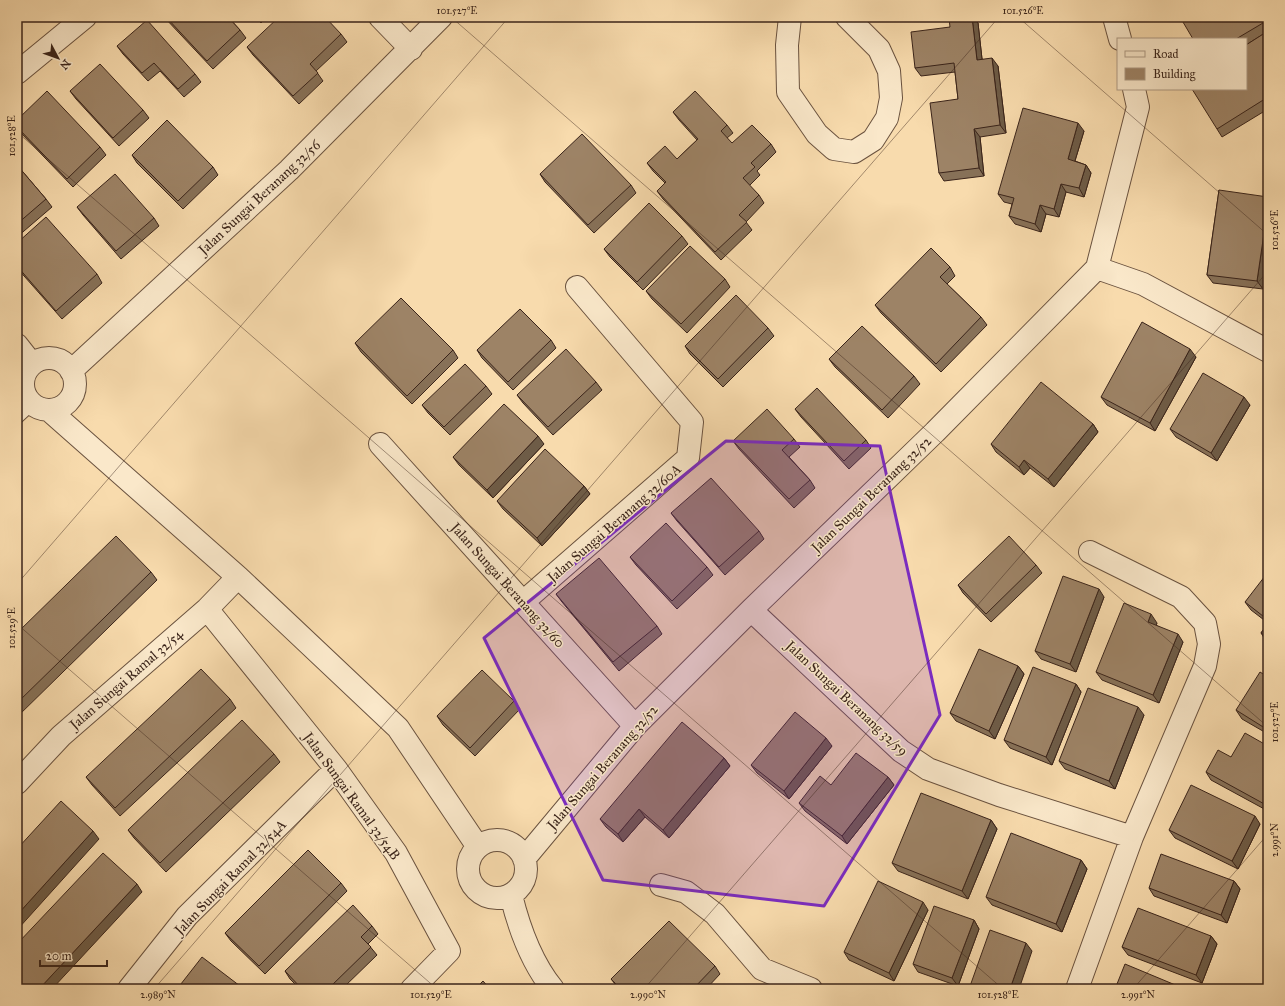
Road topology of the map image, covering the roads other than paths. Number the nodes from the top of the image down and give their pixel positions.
1 (85, 17) edge
2 (380, 17) edge
3 (441, 17) edge
4 (790, 17) edge
5 (847, 17) edge
6 (1114, 17) edge
7 (1120, 38) edge
8 (411, 49) junction
9 (17, 73) edge
10 (1134, 90) edge
11 (1097, 268) junction
12 (577, 287) dead end
13 (17, 345) edge
14 (1268, 351) edge
15 (32, 364) junction
16 (71, 371) junction
17 (33, 411) edge
18 (380, 444) dead end
19 (1090, 552) dead end
20 (238, 577) junction
21 (523, 602) junction
22 (207, 608) junction
23 (751, 610) junction
24 (635, 726) junction
25 (336, 769) junction
26 (17, 783) edge
27 (1132, 837) junction
28 (478, 847) junction
29 (524, 859) junction
30 (661, 885) dead end
31 (511, 895) junction
32 (129, 989) edge
33 (412, 989) edge
34 (553, 989) edge
35 (811, 989) edge
36 (1077, 989) edge

1 - 9 street
2 - 8 street
3 - 8 street, Jalan Sungai Beranang 32/56
4 - 5 street
6 - 7 street
8 - 16 street, Jalan Sungai Beranang 32/56
10 - 11 street
11 - 14 street
11 - 23 street, Jalan Sungai Beranang 32/52
12 - 21 street, Jalan Sungai Beranang 32/60A
13 - 15 street
15 - 16 street
15 - 17 street
16 - 17 street
17 - 20 street
18 - 21 street, Jalan Sungai Beranang 32/60
19 - 27 street
20 - 22 street, Jalan Sungai Ramal 32/54
20 - 28 street
21 - 24 street, Jalan Sungai Beranang 32/60
22 - 25 street, Jalan Sungai Ramal 32/54B
22 - 26 street, Jalan Sungai Ramal 32/54
23 - 24 street, Jalan Sungai Beranang 32/52
23 - 27 street, Jalan Sungai Beranang 32/59
24 - 29 street, Jalan Sungai Beranang 32/52
25 - 32 street, Jalan Sungai Ramal 32/54A
25 - 33 street, Jalan Sungai Ramal 32/54B
27 - 36 street
28 - 29 street
28 - 31 street
29 - 31 street
30 - 35 street
31 - 34 street

